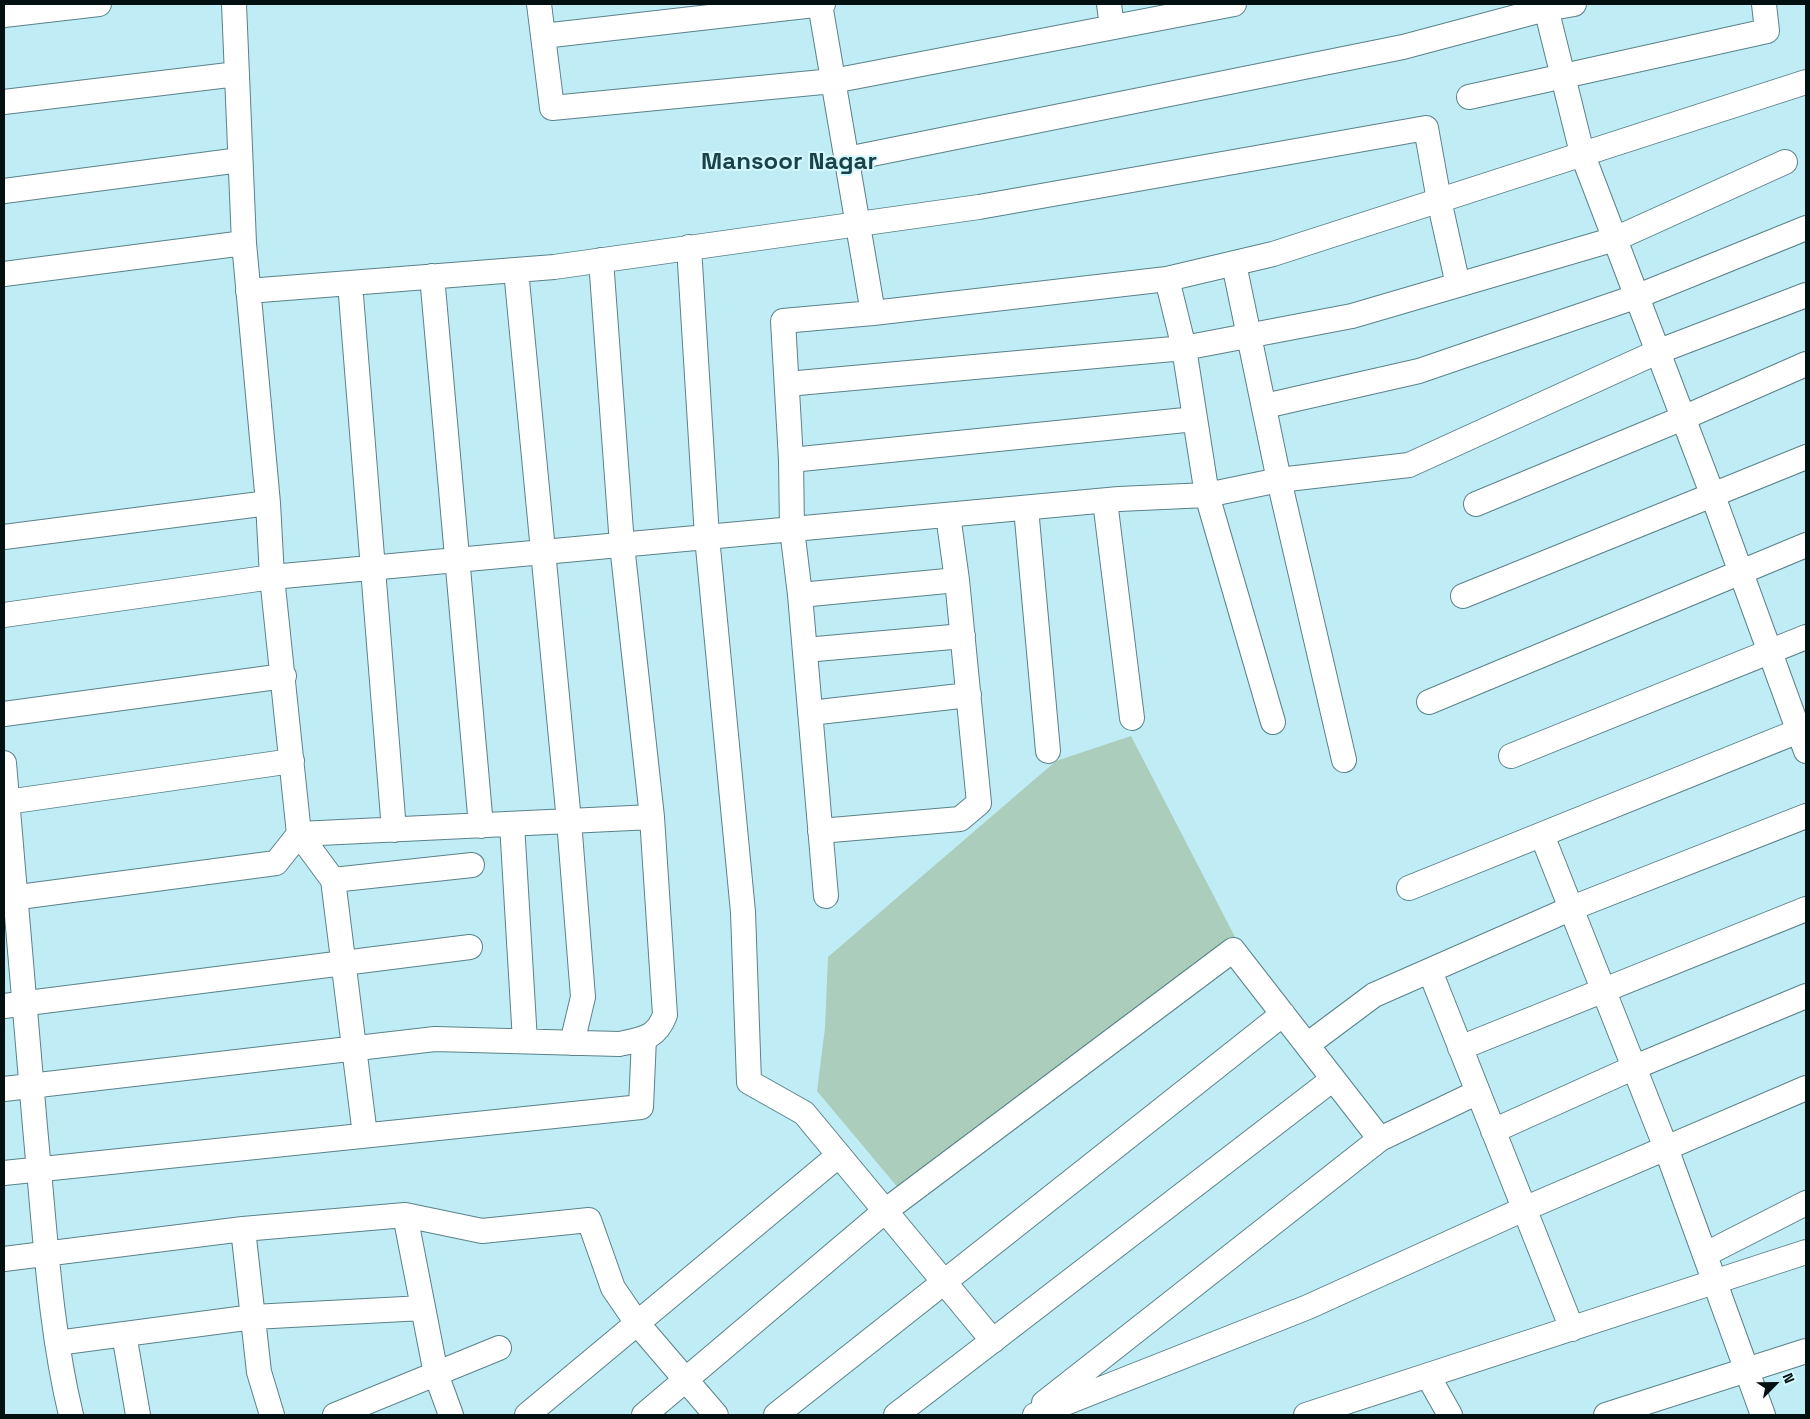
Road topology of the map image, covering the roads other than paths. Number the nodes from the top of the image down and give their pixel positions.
1 (99, 4) edge
2 (234, 4) edge
3 (539, 4) edge
4 (821, 4) edge
5 (1109, 4) edge
6 (1234, 4) edge
7 (1574, 4) edge
8 (1764, 4) edge
9 (1545, 6) edge
10 (4, 15) edge
11 (1112, 27) junction
12 (543, 36) junction
13 (237, 74) junction
14 (1563, 76) junction
15 (833, 81) junction
16 (1806, 82) edge
17 (1469, 96) dead end
18 (4, 102) edge
19 (1582, 153) junction
20 (847, 159) junction
21 (240, 160) junction
22 (1785, 162) dead end
23 (4, 191) edge
24 (1439, 200) junction
25 (858, 223) junction
26 (1806, 228) edge
27 (1615, 239) junction
28 (244, 243) junction
29 (689, 247) junction
30 (601, 260) junction
31 (1234, 264) junction
32 (516, 270) junction
33 (4, 274) edge
34 (432, 276) junction
35 (1167, 279) junction
36 (350, 283) junction
37 (1458, 285) junction
38 (248, 291) junction
39 (1806, 295) edge
40 (1638, 296) junction
41 (873, 313) junction
42 (1250, 336) junction
43 (1184, 348) junction
44 (1657, 352) junction
45 (1806, 364) edge
46 (787, 384) junction
47 (1265, 406) junction
48 (1683, 418) junction
49 (1195, 420) junction
50 (1806, 456) edge
51 (791, 460) junction
52 (1279, 480) junction
53 (1207, 495) junction
54 (1713, 496) junction
55 (1105, 501) junction
56 (268, 503) junction
57 (1476, 504) dead end
58 (1026, 508) junction
59 (948, 515) junction
60 (792, 529) junction
61 (4, 537) edge
62 (707, 537) junction
63 (1806, 544) edge
64 (622, 545) junction
65 (543, 552) junction
66 (457, 560) junction
67 (373, 568) junction
68 (1741, 573) junction
69 (272, 577) junction
70 (957, 580) junction
71 (800, 595) junction
72 (1463, 596) dead end
73 (4, 615) edge
74 (963, 636) junction
75 (1806, 637) edge
76 (805, 650) junction
77 (1770, 652) junction
78 (284, 676) junction
79 (969, 695) junction
80 (1429, 702) dead end
81 (810, 713) junction
82 (4, 714) edge
83 (1132, 718) dead end
84 (1274, 722) dead end
85 (1804, 737) edge
86 (1048, 751) dead end
87 (1512, 756) dead end
88 (1344, 760) dead end
89 (292, 761) junction
90 (4, 763) edge
91 (7, 802) junction
92 (1806, 816) edge
93 (652, 817) junction
94 (569, 821) junction
95 (512, 824) junction
96 (481, 826) junction
97 (394, 830) junction
98 (820, 831) junction
99 (299, 834) junction
100 (1542, 835) junction
101 (472, 865) dead end
102 (333, 880) junction
103 (1409, 888) dead end
104 (826, 896) dead end
105 (9, 899) edge
106 (1572, 908) junction
107 (1806, 909) edge
108 (470, 947) dead end
109 (343, 963) junction
110 (1430, 971) junction
111 (1603, 990) junction
112 (1806, 996) edge
113 (14, 1004) edge
114 (1283, 1014) junction
115 (644, 1038) junction
116 (525, 1041) junction
117 (572, 1043) junction
118 (1307, 1044) junction
119 (354, 1048) junction
120 (1460, 1048) junction
121 (1635, 1067) junction
122 (1333, 1079) junction
123 (31, 1086) junction
124 (1806, 1088) edge
125 (4, 1089) edge
126 (1478, 1092) junction
127 (1493, 1131) junction
128 (365, 1135) junction
129 (1380, 1139) junction
130 (1666, 1148) junction
131 (839, 1155) junction
132 (39, 1169) junction
133 (4, 1173) edge
134 (1806, 1203) edge
135 (1524, 1209) junction
136 (886, 1211) junction
137 (405, 1214) junction
138 (243, 1229) junction
139 (1806, 1252) edge
140 (47, 1253) junction
141 (1706, 1254) junction
142 (4, 1259) edge
143 (944, 1282) junction
144 (1716, 1282) junction
145 (423, 1308) junction
146 (253, 1317) junction
147 (637, 1323) junction
148 (1572, 1329) junction
149 (124, 1334) junction
150 (993, 1340) junction
151 (57, 1343) junction
152 (499, 1348) dead end
153 (1806, 1351) edge
154 (1747, 1370) junction
155 (436, 1374) junction
156 (1428, 1376) junction
157 (687, 1380) junction
158 (71, 1415) edge
159 (138, 1415) edge
160 (272, 1415) edge
161 (335, 1415) edge
162 (451, 1415) edge
163 (527, 1415) edge
164 (644, 1415) edge
165 (716, 1415) edge
166 (776, 1415) edge
167 (896, 1415) edge
168 (1029, 1415) edge
169 (1035, 1415) edge
170 (1306, 1415) edge
171 (1450, 1415) edge
172 (1606, 1415) edge
173 (1763, 1415) edge

1 - 10 street
2 - 13 street
3 - 12 street
4 - 12 street
4 - 15 street
5 - 11 street
6 - 11 street
7 - 9 street
8 - 14 street
9 - 14 street
9 - 20 street
11 - 15 street
12 - 15 street
13 - 18 street
13 - 21 street
14 - 17 street
14 - 19 street
15 - 20 street
16 - 19 street
19 - 24 street
19 - 27 street
20 - 25 street
21 - 23 street
21 - 28 street
22 - 27 street
24 - 25 street
24 - 31 street
24 - 37 street
25 - 29 street
25 - 41 street
26 - 40 street
27 - 37 street
27 - 40 street
28 - 33 street
28 - 38 street
29 - 30 street
29 - 62 street
30 - 32 street
30 - 64 street
31 - 35 street
31 - 42 street
32 - 34 street
32 - 65 street
34 - 36 street
34 - 66 street
35 - 41 street
35 - 43 street
36 - 38 street
36 - 67 street
37 - 42 street
38 - 56 street
39 - 44 street
40 - 44 street
40 - 47 street
41 - 46 street
42 - 43 street
42 - 47 street
43 - 46 street
43 - 49 street
44 - 48 street
44 - 52 street
45 - 48 street
46 - 51 street
47 - 52 street
48 - 54 street
48 - 57 street
49 - 51 street
49 - 53 street
50 - 54 street
51 - 60 street
52 - 53 street
52 - 88 street
53 - 55 street
53 - 84 street
54 - 68 street
54 - 72 street
55 - 58 street
55 - 83 street
56 - 61 street
56 - 69 street
58 - 59 street
58 - 86 street
59 - 60 street
59 - 70 street
60 - 62 street
60 - 71 street
62 - 64 street
62 - 131 street
63 - 68 street
64 - 65 street
64 - 93 street
65 - 66 street
65 - 94 street
66 - 67 street
66 - 96 street
67 - 69 street
67 - 97 street
68 - 77 street
68 - 80 street
69 - 73 street
69 - 78 street
70 - 71 street
70 - 74 street
71 - 76 street
74 - 76 street
74 - 79 street
75 - 77 street
76 - 81 street
77 - 85 street
77 - 87 street
78 - 82 street
78 - 89 street
79 - 81 street
79 - 98 street
81 - 98 street
85 - 100 street
89 - 91 street
89 - 99 street
90 - 91 street
91 - 105 street
92 - 106 street
93 - 94 street
93 - 115 street
94 - 95 street
94 - 117 street
95 - 96 street
95 - 116 street
96 - 97 street
97 - 99 street
98 - 104 street
99 - 102 street
99 - 105 street
100 - 103 street
100 - 106 street
101 - 102 street
102 - 109 street
105 - 113 street
106 - 110 street
106 - 111 street
107 - 111 street
108 - 109 street
109 - 113 street
109 - 119 street
110 - 118 street
110 - 120 street
111 - 120 street
111 - 121 street
112 - 121 street
113 - 123 street
114 - 118 street
114 - 136 street
114 - 143 street
115 - 117 street
115 - 128 street
116 - 117 street
116 - 119 street
118 - 122 street
119 - 123 street
119 - 128 street
120 - 126 street
121 - 127 street
121 - 130 street
122 - 129 street
122 - 150 street
123 - 125 street
123 - 132 street
124 - 130 street
126 - 127 street
126 - 129 street
127 - 135 street
128 - 132 street
129 - 168 street
130 - 135 street
130 - 141 street
131 - 136 street
131 - 147 street
132 - 133 street
132 - 140 street
134 - 141 street
135 - 148 street
135 - 169 street
136 - 143 street
136 - 157 street
137 - 138 street
137 - 145 street
137 - 147 street
138 - 140 street
138 - 146 street
139 - 144 street
140 - 142 street
140 - 151 street
141 - 144 street
143 - 150 street
143 - 166 street
144 - 148 street
144 - 154 street
145 - 146 street
145 - 155 street
146 - 149 street
146 - 160 street
147 - 157 street
147 - 163 street
148 - 156 street
149 - 151 street
149 - 159 street
150 - 167 street
151 - 158 street
152 - 155 street
153 - 154 street
154 - 172 street
154 - 173 street
155 - 161 street
155 - 162 street
156 - 170 street
156 - 171 street
157 - 164 street
157 - 165 street

